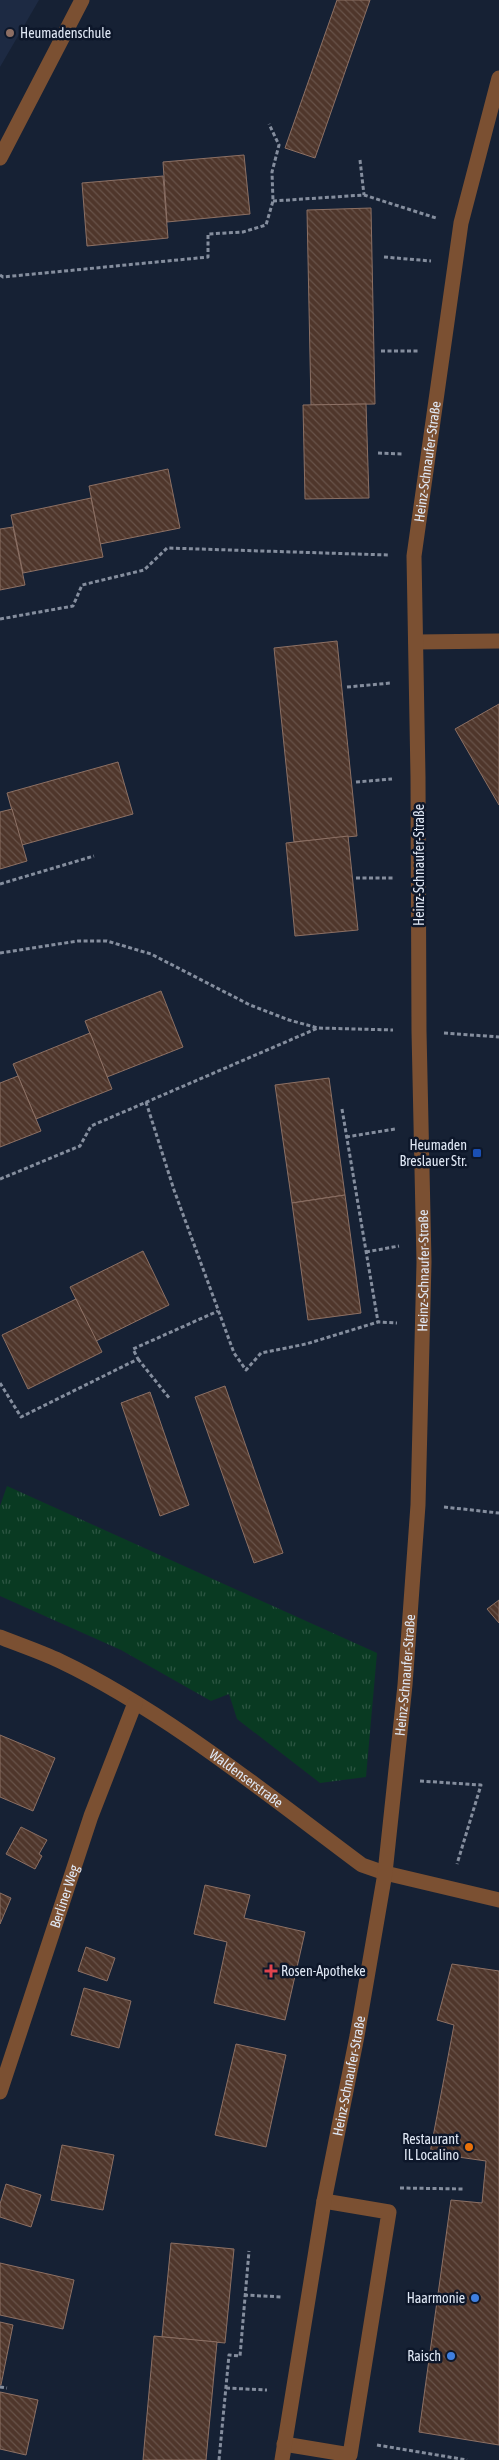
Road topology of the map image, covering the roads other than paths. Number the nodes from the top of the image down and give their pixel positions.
1 (82, 0) edge
2 (499, 78) edge
3 (0, 158) edge
4 (499, 641) edge
5 (416, 642) junction
6 (0, 1637) edge
7 (135, 1703) junction
8 (385, 1873) junction
9 (499, 1900) edge
10 (0, 2092) edge
11 (324, 2201) junction
12 (284, 2444) junction
13 (282, 2460) edge

1 - 3 street
2 - 5 street, Heinz-Schnaufer-Straße
4 - 5 street
5 - 8 street, Heinz-Schnaufer-Straße
6 - 7 street, Waldenserstraße
7 - 8 street, Waldenserstraße
7 - 10 street, Berliner Weg
8 - 9 street, Waldenserstraße
8 - 11 street, Heinz-Schnaufer-Straße
11 - 12 street, Heinz-Schnaufer-Straße
11 - 12 street
12 - 13 street, Heinz-Schnaufer-Straße

